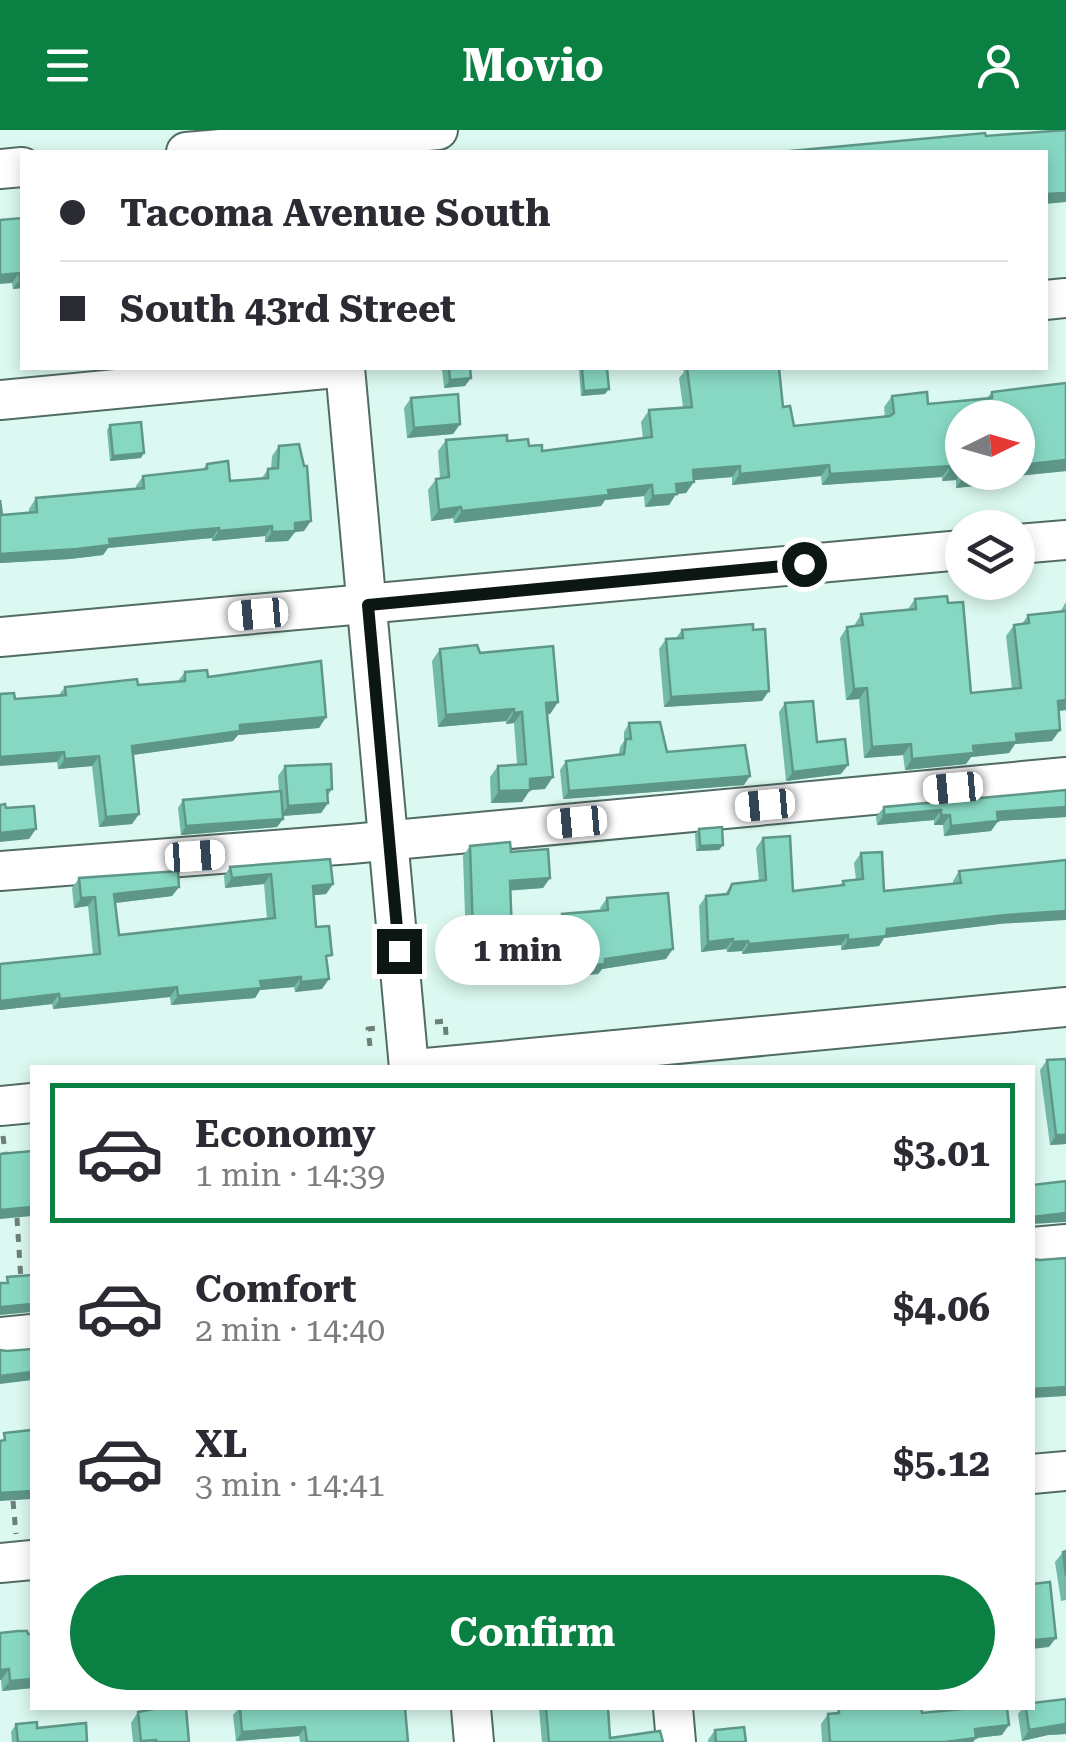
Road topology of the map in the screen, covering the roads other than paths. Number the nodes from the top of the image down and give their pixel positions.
1 (438, 130) edge
2 (326, 141) edge
3 (211, 150) edge
4 (315, 370) edge
5 (345, 370) edge
6 (0, 400) edge
7 (1066, 540) edge
8 (1035, 543) edge
9 (945, 552) edge
10 (368, 605) junction
11 (0, 637) edge
12 (1066, 777) edge
13 (388, 840) junction
14 (0, 871) edge
15 (1066, 1007) edge
16 (436, 1052) edge
17 (409, 1065) edge
18 (30, 1103) edge
19 (0, 1106) edge
20 (1066, 1244) edge
21 (1035, 1247) edge
22 (30, 1334) edge
23 (0, 1337) edge
24 (1066, 1471) edge
25 (1035, 1474) edge
26 (30, 1560) edge
27 (0, 1563) edge
28 (471, 1710) edge
29 (674, 1710) edge
30 (474, 1742) edge
31 (676, 1742) edge

1 - 2 street
2 - 3 street
4 - 6 street
5 - 10 street
7 - 8 street
9 - 10 street
10 - 11 street
10 - 13 street
12 - 13 street
13 - 14 street
13 - 17 street
15 - 16 street
18 - 19 street
20 - 21 street
22 - 23 street
24 - 25 street
26 - 27 street
28 - 30 street
29 - 31 street

